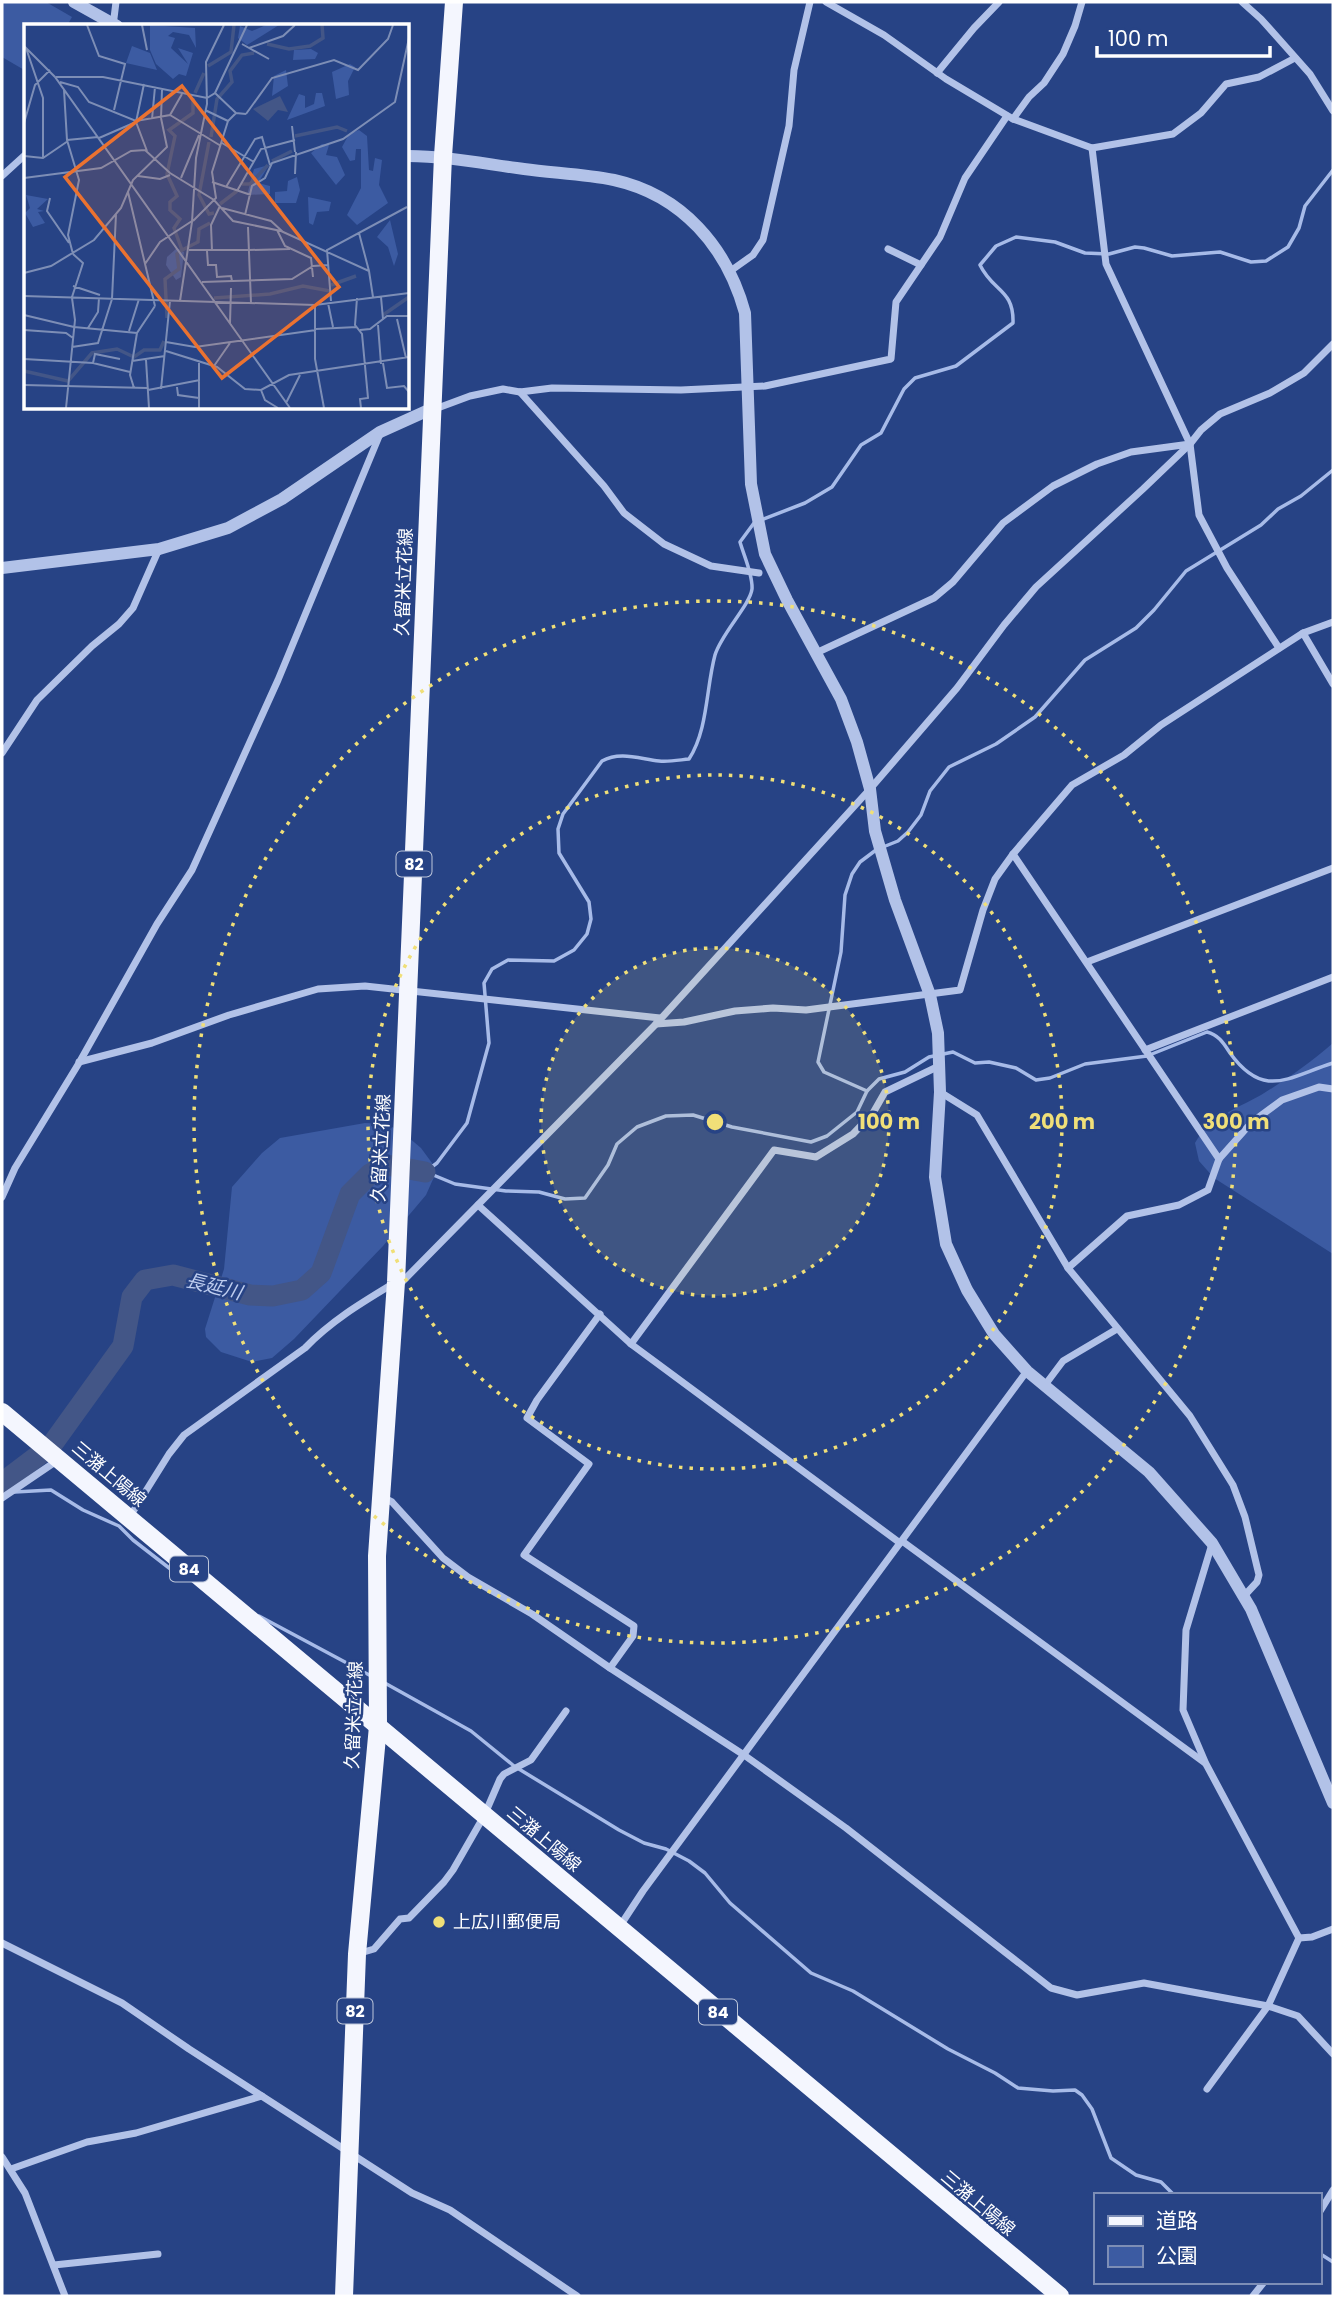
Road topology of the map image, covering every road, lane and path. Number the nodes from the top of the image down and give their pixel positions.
1 (75, 2) edge
2 (116, 2) edge
3 (454, 2) edge
4 (810, 2) edge
5 (826, 2) edge
6 (999, 2) edge
7 (1082, 2) edge
8 (1241, 2) edge
9 (112, 24) edge
10 (115, 24) edge
11 (1295, 58) junction
12 (937, 73) junction
13 (1333, 111) edge
14 (1010, 117) junction
15 (1092, 148) junction
16 (24, 156) edge
17 (410, 156) edge
18 (443, 156) junction
19 (2, 176) edge
20 (888, 249) dead end
21 (920, 265) junction
22 (729, 272) junction
23 (1333, 344) edge
24 (748, 387) junction
25 (520, 392) junction
26 (431, 409) junction
27 (380, 432) junction
28 (1190, 444) junction
29 (159, 549) junction
30 (2, 568) edge
31 (760, 573) dead end
32 (1333, 622) edge
33 (1303, 633) junction
34 (1279, 648) junction
35 (816, 653) junction
36 (1333, 684) edge
37 (2, 753) edge
38 (870, 789) junction
39 (1013, 854) junction
40 (1333, 868) edge
41 (1087, 962) junction
42 (1333, 977) edge
43 (409, 992) junction
44 (930, 995) junction
45 (658, 1021) junction
46 (1145, 1049) junction
47 (79, 1063) junction
48 (939, 1064) junction
49 (1333, 1089) edge
50 (940, 1092) junction
51 (1219, 1159) junction
52 (2, 1197) edge
53 (478, 1205) junction
54 (1068, 1268) junction
55 (396, 1282) junction
56 (600, 1314) junction
57 (1117, 1329) junction
58 (631, 1344) junction
59 (1027, 1371) junction
60 (1045, 1385) junction
61 (2, 1412) edge
62 (59, 1460) junction
63 (3, 1494) edge
64 (381, 1496) junction
65 (128, 1518) junction
66 (901, 1542) junction
67 (1212, 1544) junction
68 (1244, 1596) junction
69 (610, 1668) junction
70 (566, 1711) dead end
71 (378, 1726) junction
72 (744, 1755) junction
73 (1206, 1764) junction
74 (1333, 1803) edge
75 (484, 1816) junction
76 (618, 1929) junction
77 (1333, 1929) edge
78 (1299, 1938) junction
79 (2, 1943) edge
80 (357, 1954) junction
81 (1268, 2006) junction
82 (1333, 2054) edge
83 (1207, 2089) dead end
84 (262, 2096) junction
85 (348, 2151) junction
86 (2, 2157) edge
87 (11, 2169) junction
88 (1333, 2190) edge
89 (1321, 2209) edge
90 (158, 2254) dead end
91 (54, 2264) junction
92 (65, 2296) edge
93 (344, 2296) edge
94 (577, 2296) edge
95 (1060, 2296) edge

1 - 9 street
2 - 10 street
3 - 18 main road, 久留米立花線 / 82
4 - 22 street
5 - 12 street
6 - 12 street
7 - 14 street
8 - 11 street
11 - 13 street
11 - 15 street
12 - 14 street
14 - 15 street
14 - 21 street
15 - 28 street
16 - 19 street
17 - 18 street
18 - 22 street
18 - 26 main road, 久留米立花線 / 82
20 - 21 street
21 - 24 street
22 - 24 street
23 - 28 street
24 - 25 street
24 - 35 street
25 - 26 street
25 - 31 street
26 - 27 street
26 - 43 main road, 久留米立花線 / 82
27 - 29 street
27 - 47 street
28 - 34 street
28 - 35 street
28 - 38 street
29 - 30 street
29 - 37 street
32 - 33 street
33 - 34 street
33 - 36 street
34 - 39 street
35 - 38 street
38 - 44 street
38 - 45 street
39 - 41 street
39 - 44 street
40 - 41 street
41 - 46 street
42 - 46 street
43 - 45 street
43 - 47 street
43 - 55 main road, 久留米立花線 / 82
44 - 45 street
44 - 48 street
45 - 53 street
46 - 51 street
47 - 52 street
48 - 50 street
48 - 58 street
49 - 51 street
50 - 54 street
50 - 59 street
51 - 54 street
53 - 55 street
53 - 56 street
54 - 57 street
55 - 64 main road, 久留米立花線 / 82
55 - 65 street
56 - 58 street
56 - 69 street
57 - 60 street
57 - 68 street
58 - 66 street
59 - 60 street
59 - 66 street
60 - 67 street
61 - 62 main road, 三潴上陽線 / 84
62 - 63 street
62 - 65 main road, 三潴上陽線 / 84
64 - 69 street
64 - 71 main road, 久留米立花線 / 82
65 - 71 main road, 三潴上陽線 / 84
66 - 72 street
66 - 73 street
67 - 68 street
67 - 73 street
68 - 74 street
69 - 72 street
70 - 75 street
71 - 75 main road, 三潴上陽線 / 84
71 - 80 main road, 久留米立花線 / 82
72 - 76 street
72 - 81 street
73 - 78 street
75 - 76 main road, 三潴上陽線 / 84
75 - 80 street
76 - 95 main road, 三潴上陽線 / 84
77 - 78 street
78 - 81 street
79 - 84 street
80 - 85 main road, 久留米立花線 / 82
81 - 82 street
81 - 83 street
84 - 85 street
84 - 87 street
85 - 93 main road, 久留米立花線 / 82
85 - 94 street
86 - 87 street
87 - 91 street
88 - 89 street
90 - 91 street
91 - 92 street

